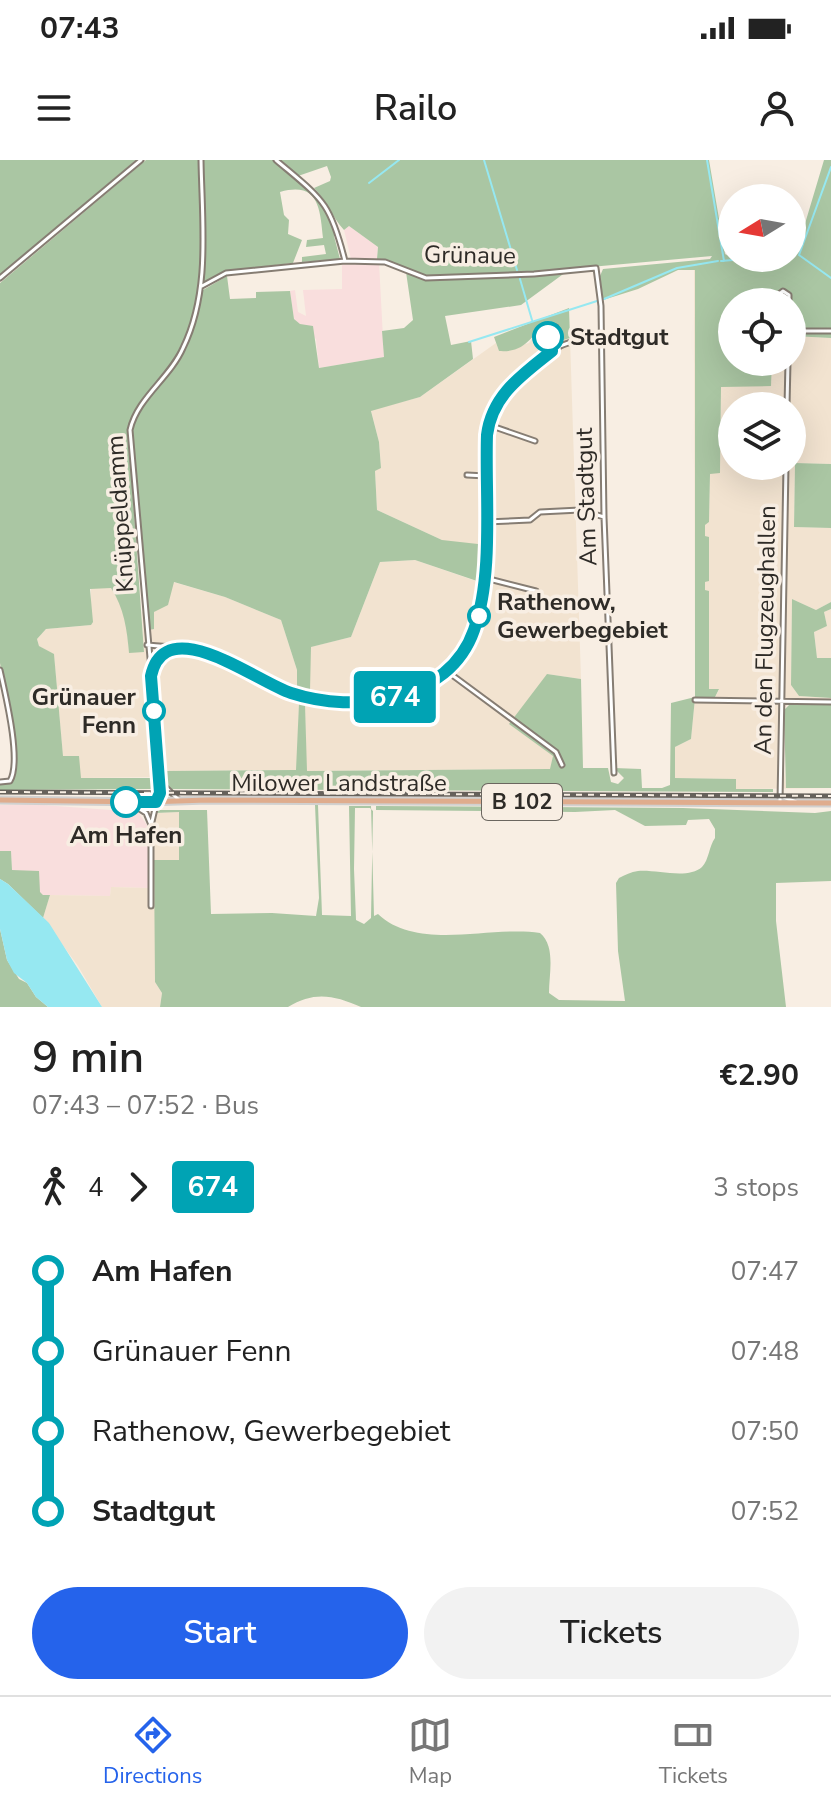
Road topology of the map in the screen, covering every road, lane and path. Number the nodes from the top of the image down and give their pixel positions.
1 (141, 160) edge
2 (201, 160) edge
3 (276, 160) edge
4 (345, 261) junction
5 (596, 268) joint
6 (0, 278) edge
7 (202, 286) junction
8 (806, 331) edge
9 (831, 331) edge
10 (600, 333) junction
11 (559, 347) junction
12 (552, 351) junction
13 (489, 425) junction
14 (535, 441) dead end
15 (467, 475) dead end
16 (486, 476) junction
17 (786, 480) edge
18 (604, 517) junction
19 (486, 522) junction
20 (485, 578) junction
21 (536, 591) dead end
22 (147, 645) junction
23 (183, 649) junction
24 (0, 670) edge
25 (448, 672) junction
26 (151, 676) junction
27 (695, 700) dead end
28 (781, 701) junction
29 (831, 702) edge
30 (562, 765) dead end
31 (614, 773) dead end
32 (0, 782) edge
33 (161, 783) junction
34 (780, 795) junction
35 (0, 800) edge
36 (182, 801) junction
37 (126, 802) junction
38 (156, 802) junction
39 (780, 803) junction
40 (800, 803) junction
41 (831, 803) edge
42 (151, 826) junction
43 (151, 906) dead end

1 - 6 street
2 - 7 street, Knüppeldamm
3 - 4 street
4 - 5 street, Grünaue
4 - 7 street, Grünaue
5 - 10 street, Am Stadtgut
7 - 22 street, Knüppeldamm
8 - 9 street
10 - 11 street
10 - 18 street, Am Stadtgut
11 - 12 street
11 - 12 street
12 - 13 street
13 - 14 street
13 - 16 street
15 - 16 street
16 - 19 street
17 - 28 street, An den Flugzeughallen
18 - 19 street
18 - 31 street, Am Stadtgut
19 - 20 street
20 - 21 street
20 - 25 street
22 - 23 street
22 - 26 street
23 - 25 street
23 - 26 street
24 - 32 street
25 - 30 street
26 - 33 street
27 - 28 street
28 - 29 street
28 - 34 street, An den Flugzeughallen
33 - 36 street
33 - 38 street
34 - 39 street, An den Flugzeughallen
34 - 40 street
35 - 37 main road, Milower Landstraße / B 102
36 - 38 main road, Milower Landstraße / B 102
36 - 39 main road, Milower Landstraße / B 102
37 - 38 main road, Milower Landstraße / B 102
37 - 42 street
38 - 42 street
39 - 40 main road, Milower Landstraße / B 102
40 - 41 main road, Milower Landstraße / B 102
42 - 43 street

